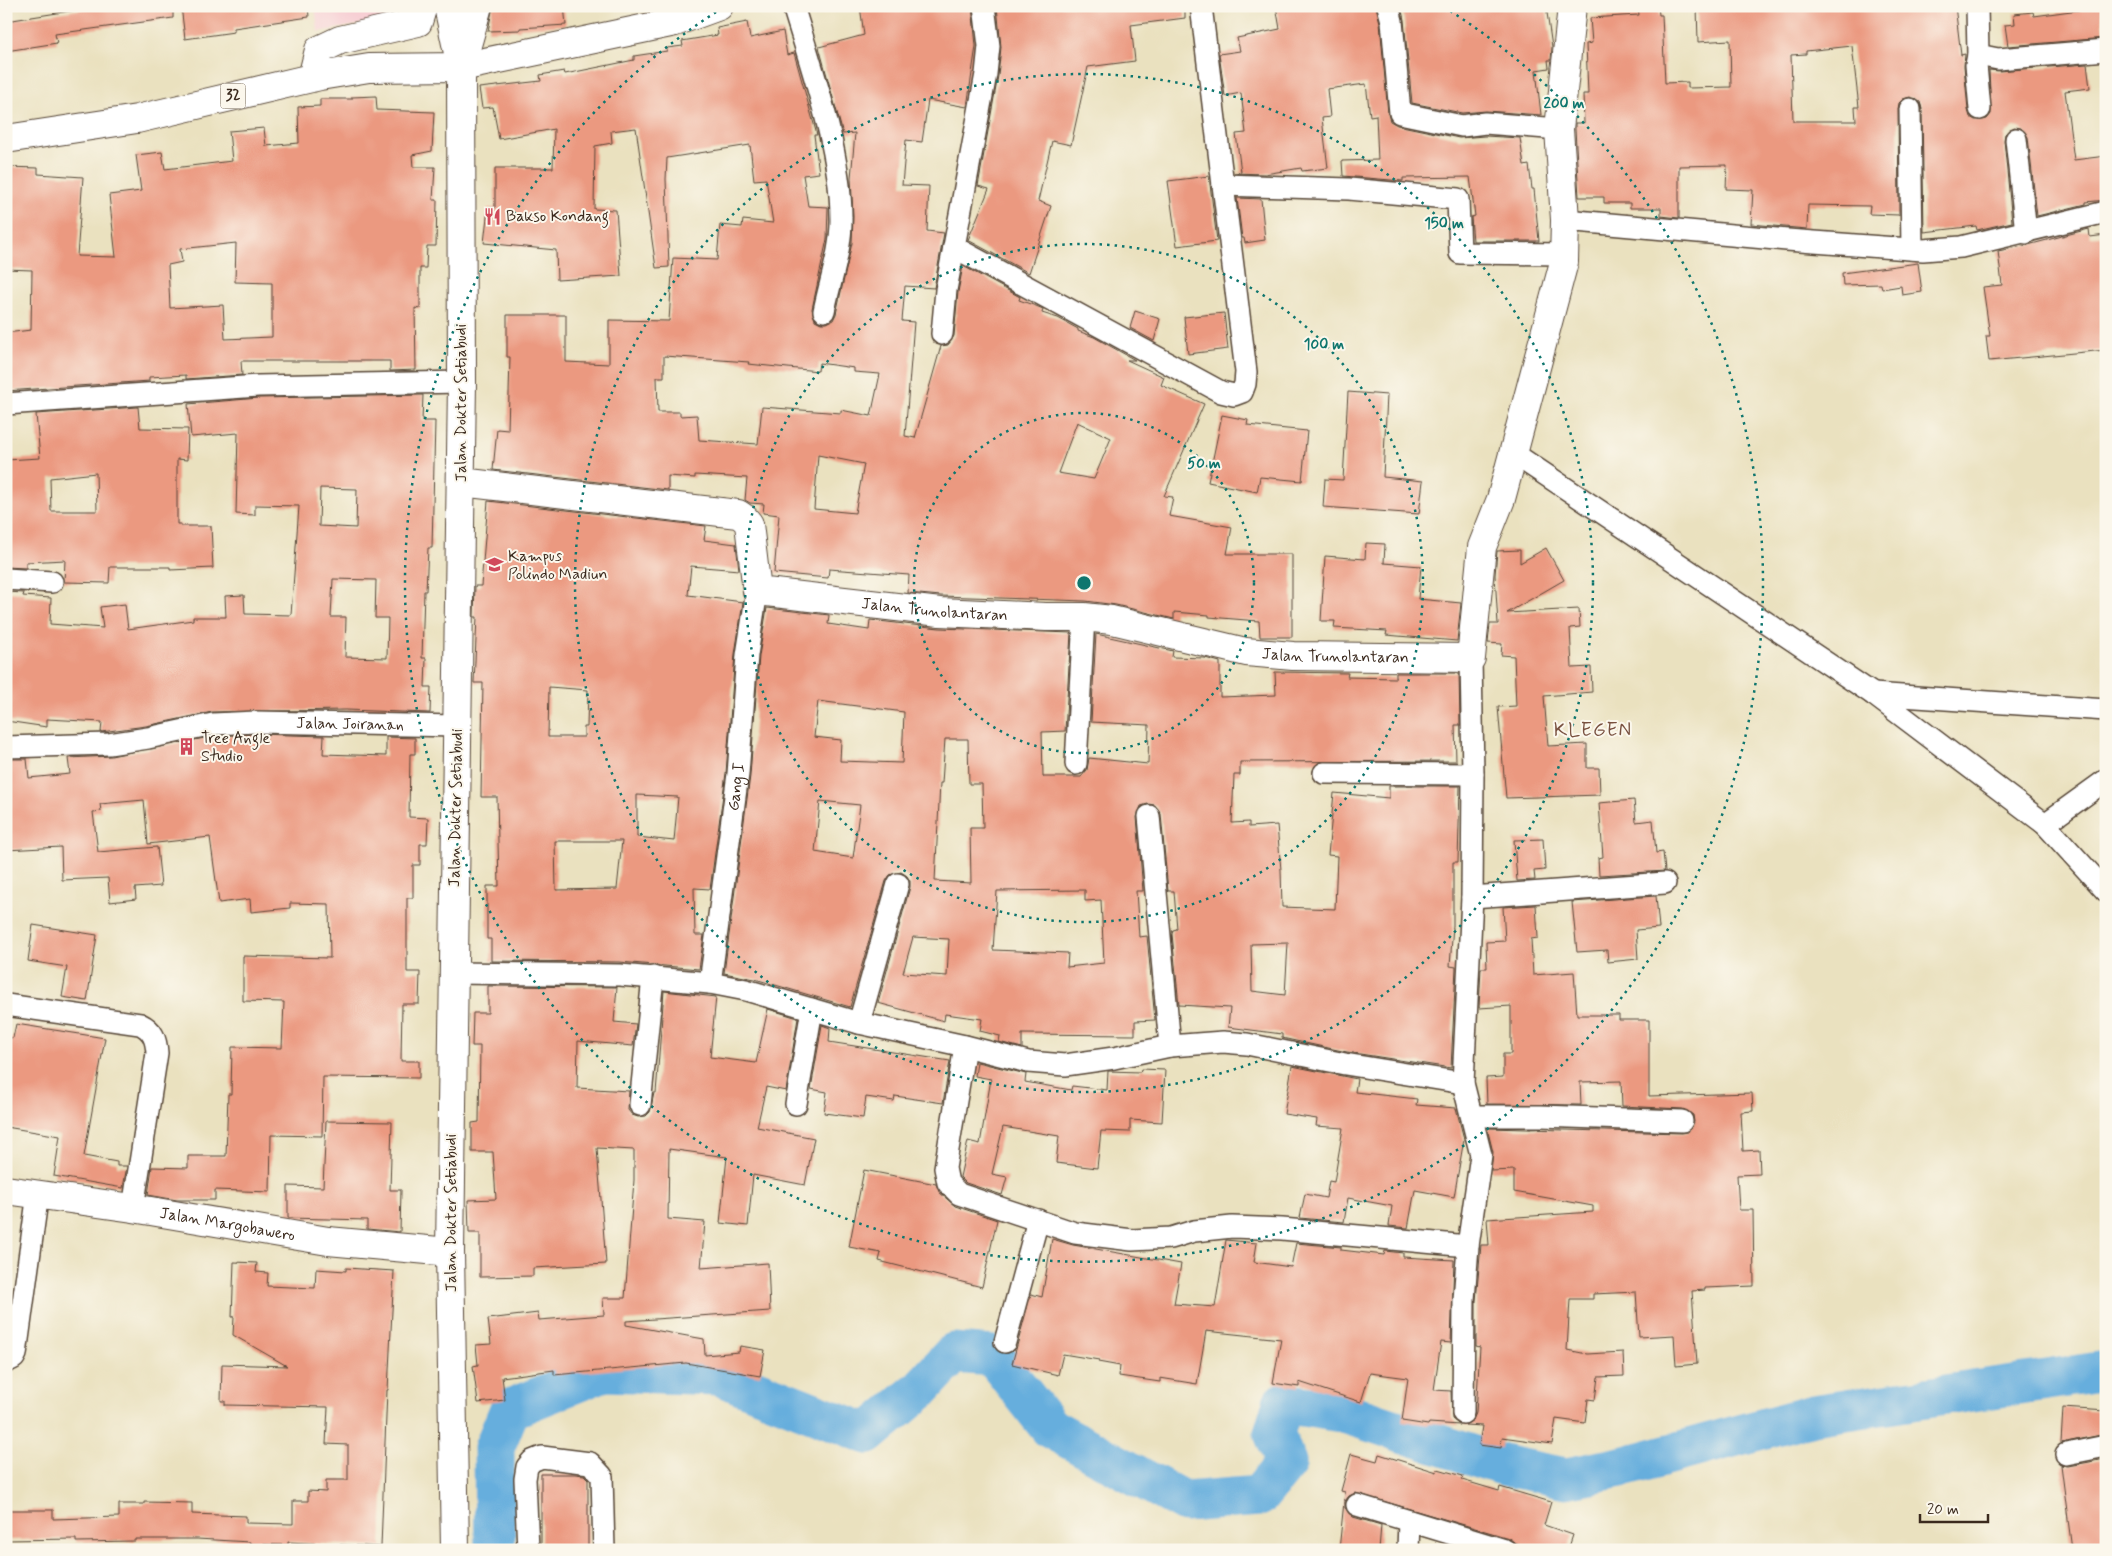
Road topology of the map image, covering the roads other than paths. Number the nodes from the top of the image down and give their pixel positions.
1 (423, 6) edge
2 (448, 6) edge
3 (478, 6) edge
4 (719, 6) edge
5 (793, 6) edge
6 (984, 6) edge
7 (1201, 6) edge
8 (1388, 6) edge
9 (1572, 6) edge
10 (1977, 6) edge
11 (2106, 50) edge
12 (1978, 54) junction
13 (461, 67) junction
14 (312, 78) junction
15 (1910, 109) dead end
16 (1980, 109) dead end
17 (1559, 129) junction
18 (6, 139) edge
19 (2016, 139) dead end
20 (1223, 185) junction
21 (2106, 212) edge
22 (1565, 220) junction
23 (2026, 233) junction
24 (954, 247) junction
25 (1912, 249) junction
26 (1564, 254) junction
27 (824, 311) dead end
28 (942, 334) dead end
29 (462, 382) junction
30 (6, 404) edge
31 (1513, 454) junction
32 (461, 482) junction
33 (6, 579) edge
34 (52, 582) dead end
35 (757, 591) junction
36 (1084, 617) junction
37 (1471, 658) junction
38 (1873, 694) junction
39 (2106, 710) edge
40 (457, 726) junction
41 (6, 747) edge
42 (1076, 764) dead end
43 (1324, 773) dead end
44 (1473, 774) junction
45 (2106, 780) edge
46 (1148, 816) dead end
47 (2045, 824) junction
48 (1665, 883) dead end
49 (898, 884) dead end
50 (2106, 891) edge
51 (1472, 897) junction
52 (453, 974) junction
53 (653, 977) junction
54 (710, 983) junction
55 (6, 1005) edge
56 (812, 1009) junction
57 (860, 1023) junction
58 (965, 1046) junction
59 (1170, 1046) junction
60 (1463, 1083) junction
61 (796, 1104) dead end
62 (640, 1105) dead end
63 (1472, 1116) junction
64 (1682, 1121) dead end
65 (6, 1190) edge
66 (38, 1194) junction
67 (133, 1208) junction
68 (1038, 1220) junction
69 (1468, 1246) junction
70 (450, 1252) junction
71 (1005, 1342) dead end
72 (6, 1362) edge
73 (1464, 1414) dead end
74 (2106, 1446) edge
75 (2066, 1454) dead end
76 (1357, 1505) dead end
77 (1409, 1521) junction
78 (455, 1550) edge
79 (528, 1550) edge
80 (604, 1550) edge
81 (1408, 1550) edge
82 (1505, 1550) edge

1 - 14 main road
2 - 13 main road
3 - 13 main road
4 - 13 main road, 32
5 - 27 street
6 - 24 street
7 - 20 street
8 - 17 street
9 - 17 main road
10 - 12 street
11 - 12 street
12 - 16 street
13 - 14 main road, 32
13 - 29 main road, Jalan Dokter Setiabudi
14 - 18 main road, 32
15 - 25 street
17 - 22 main road
19 - 23 street
20 - 24 street
20 - 26 street
21 - 23 street
22 - 25 street
22 - 26 main road
23 - 25 street
24 - 28 street
26 - 31 main road
29 - 30 street
29 - 32 main road, Jalan Dokter Setiabudi
31 - 37 main road
31 - 38 street
32 - 35 main road
32 - 40 main road, Jalan Dokter Setiabudi
33 - 34 street
35 - 36 main road, Jalan Trunolantaran
35 - 54 street, Gang I
36 - 37 main road, Jalan Trunolantaran
36 - 42 street
37 - 44 street
38 - 39 street
38 - 47 street
40 - 41 street, Jalan Joiranan
40 - 52 main road, Jalan Dokter Setiabudi
43 - 44 street
44 - 51 street
45 - 47 street
46 - 59 street
47 - 50 street
48 - 51 street
49 - 57 street
51 - 60 street
52 - 53 street
52 - 70 main road, Jalan Dokter Setiabudi
53 - 54 street
53 - 62 street
54 - 56 street
55 - 67 street
56 - 57 street
56 - 61 street
57 - 58 street
58 - 59 street
58 - 68 street
59 - 60 street
60 - 63 street
63 - 64 street
63 - 69 street
65 - 66 main road, Jalan Margobawero
66 - 67 main road, Jalan Margobawero
66 - 72 street
67 - 70 main road, Jalan Margobawero
68 - 69 street
68 - 71 street
69 - 73 street
70 - 78 main road, Jalan Dokter Setiabudi
74 - 75 street
76 - 77 street
77 - 81 street
77 - 82 street
79 - 80 street

